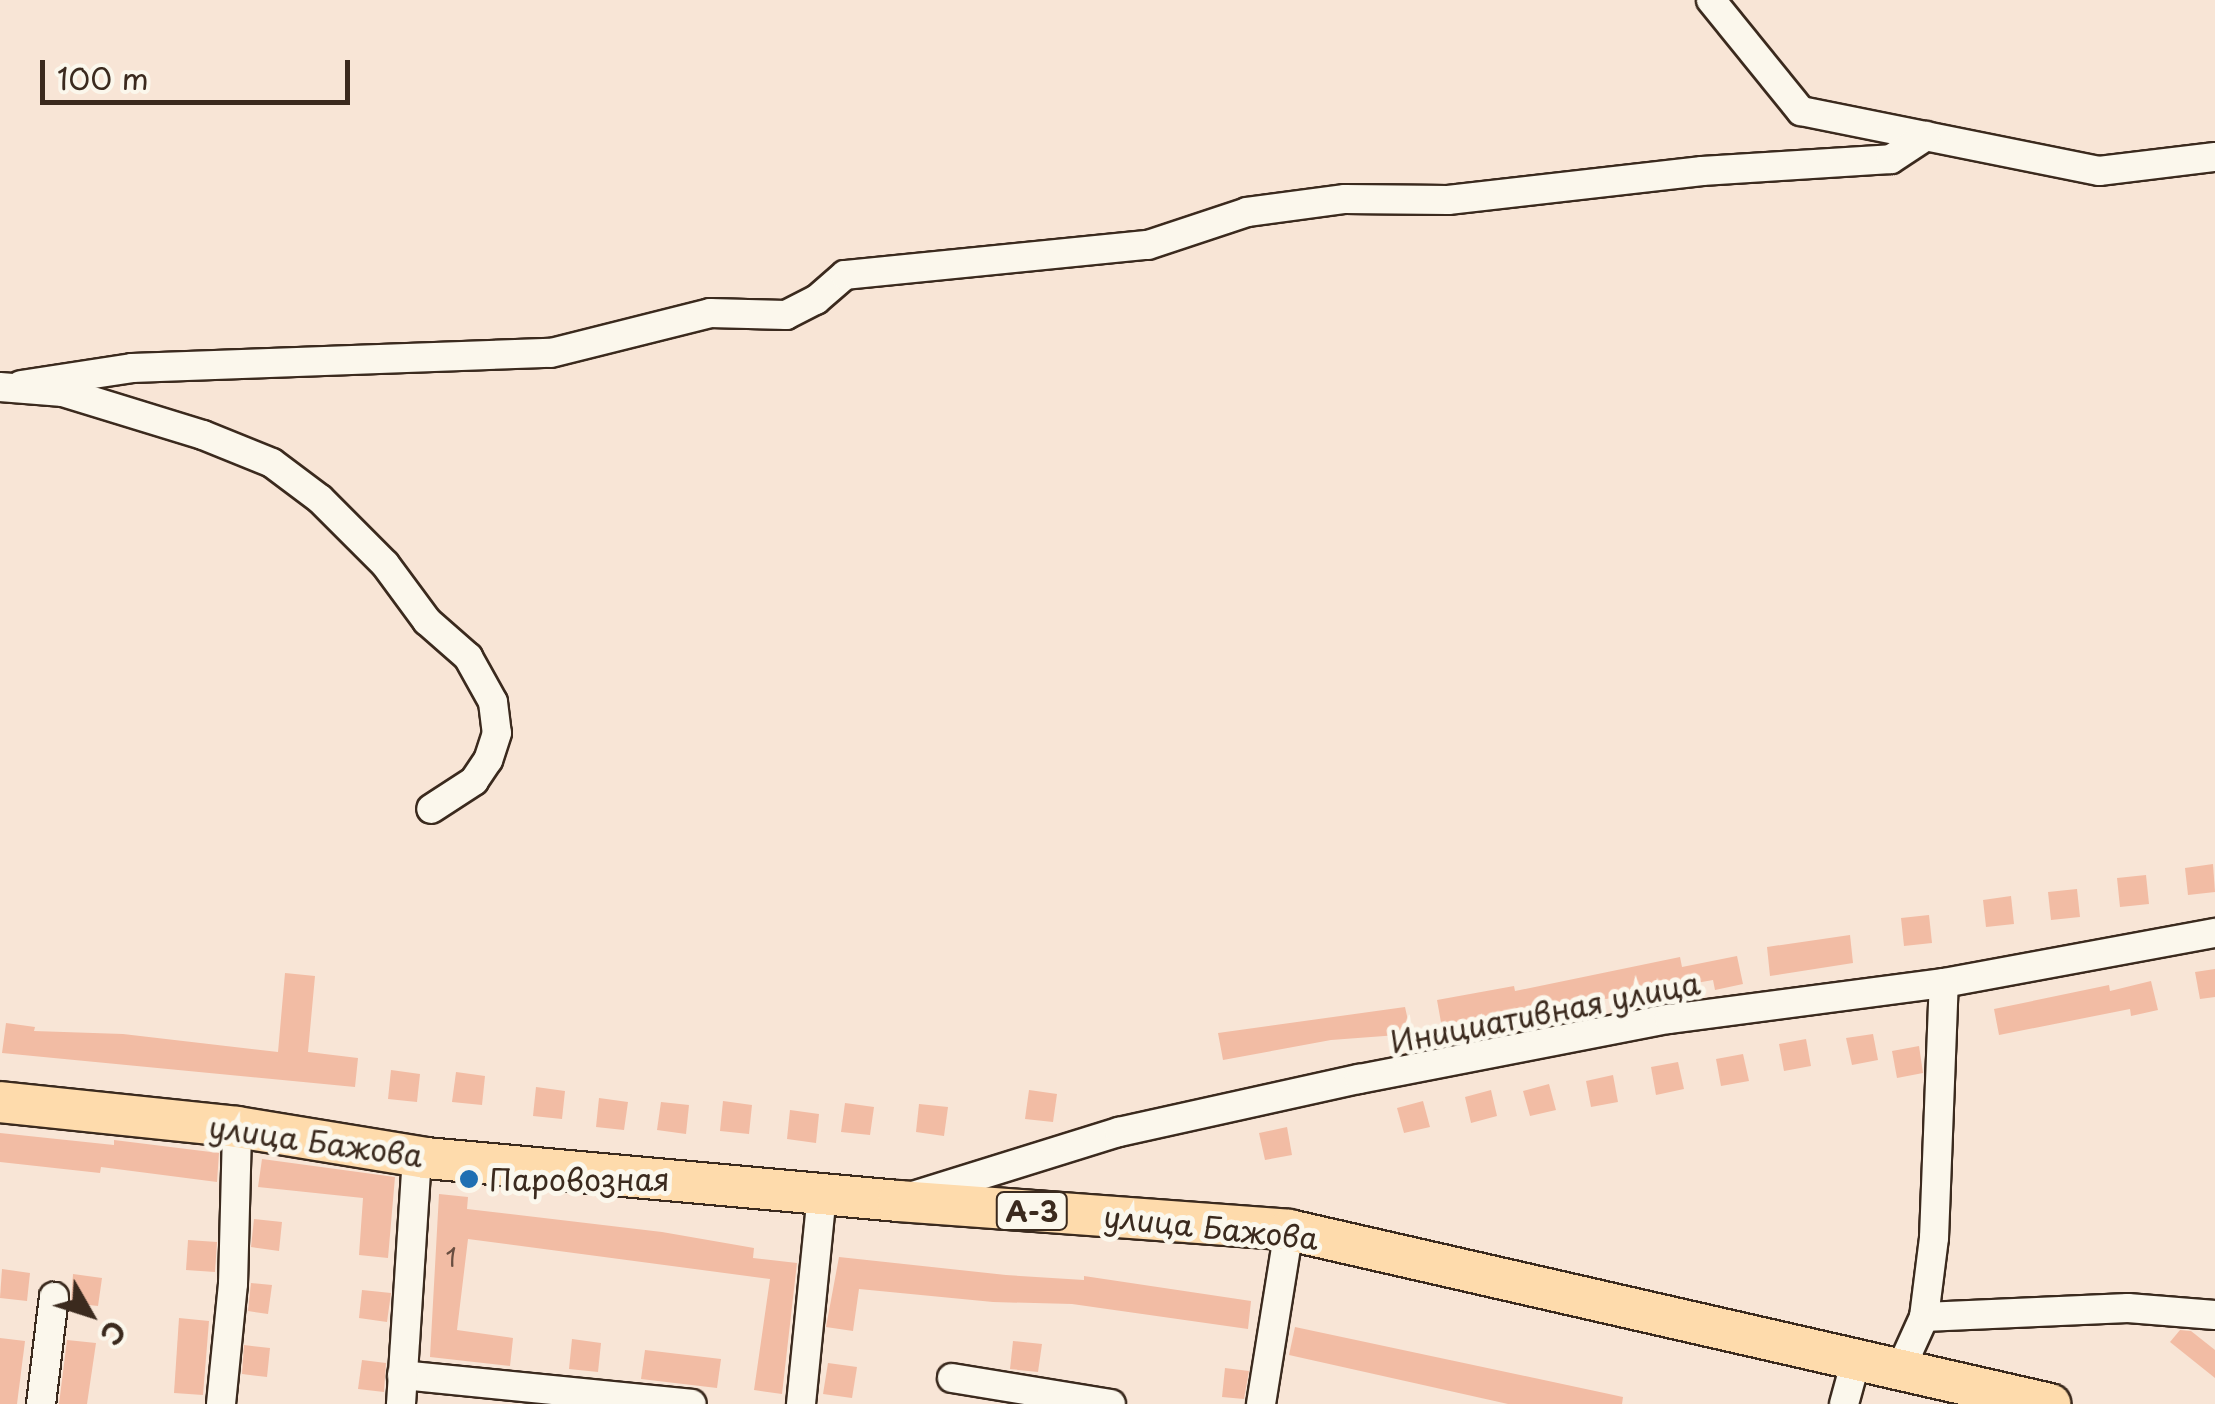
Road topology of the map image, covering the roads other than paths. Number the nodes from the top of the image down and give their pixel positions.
1 (1711, 0) edge
2 (1926, 136) junction
3 (2215, 156) edge
4 (10, 386) edge
5 (431, 809) dead end
6 (2215, 933) edge
7 (1944, 983) junction
8 (0, 1102) edge
9 (236, 1127) junction
10 (417, 1156) junction
11 (822, 1192) junction
12 (898, 1201) junction
13 (1289, 1230) junction
14 (54, 1298) dead end
15 (2215, 1316) edge
16 (1924, 1317) junction
17 (1856, 1360) junction
18 (1900, 1370) junction
19 (402, 1375) junction
20 (952, 1378) dead end
21 (1982, 1396) edge
22 (611, 1400) edge
23 (41, 1404) edge
24 (222, 1404) edge
25 (401, 1404) edge
26 (692, 1404) edge
27 (801, 1404) edge
28 (1111, 1404) edge
29 (1261, 1404) edge
30 (1844, 1404) edge
31 (2050, 1404) edge

1 - 2 street
2 - 3 street
2 - 4 street
4 - 5 street
6 - 7 street, Инициативная улица
7 - 12 street, Инициативная улица
7 - 16 street
8 - 9 highway, улица Бажова / A-3
9 - 10 highway, улица Бажова / A-3
9 - 24 street
10 - 11 highway, улица Бажова / A-3
10 - 19 street
11 - 12 highway, улица Бажова / A-3
11 - 27 street
12 - 13 highway, улица Бажова / A-3
13 - 17 highway, улица Бажова / A-3
13 - 29 street
14 - 23 street
15 - 16 street
16 - 18 street
17 - 18 highway, улица Бажова / A-3
17 - 30 street
18 - 21 highway, улица Бажова / A-3
19 - 22 street
19 - 25 street
20 - 28 street
21 - 31 highway, улица Бажова / A-3
22 - 26 street

